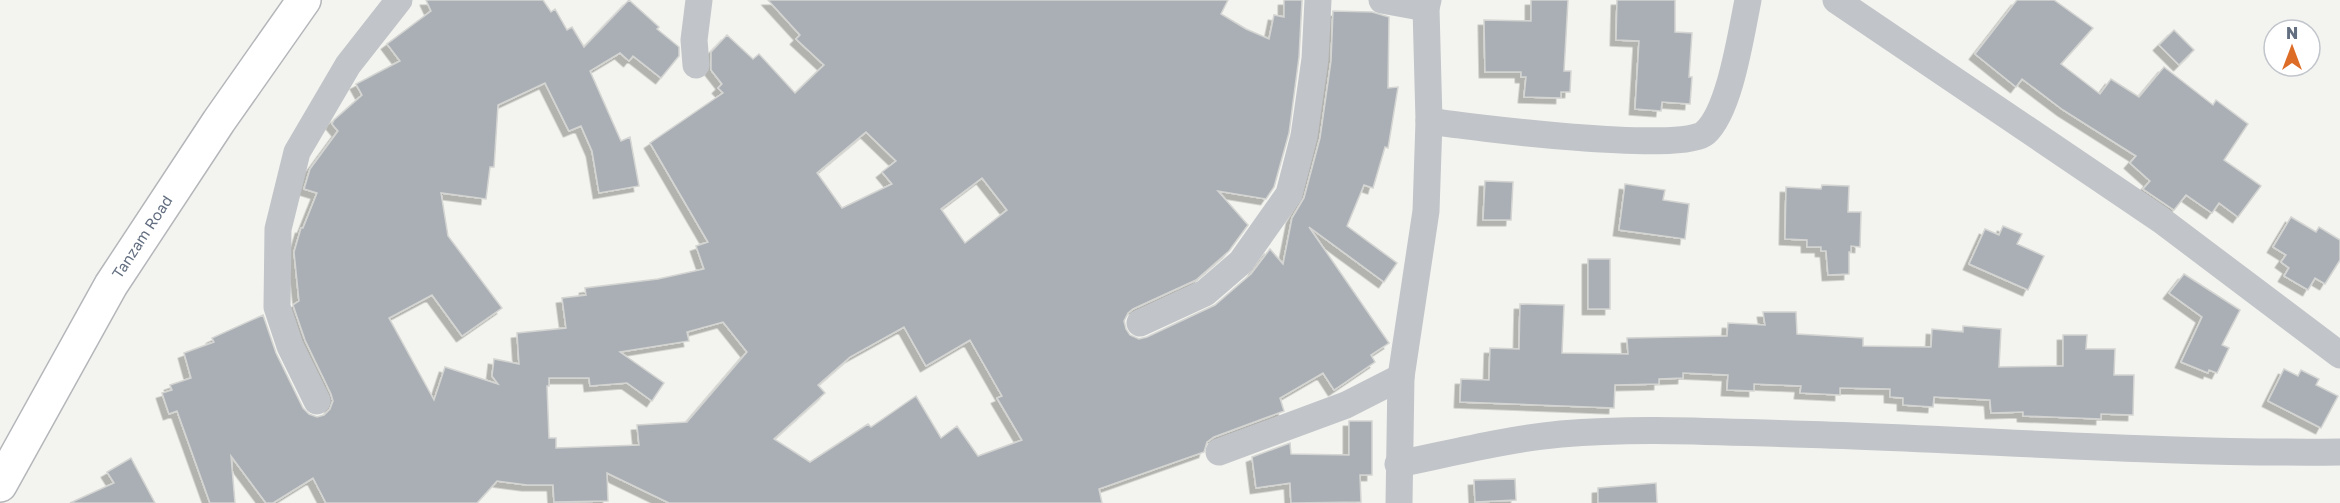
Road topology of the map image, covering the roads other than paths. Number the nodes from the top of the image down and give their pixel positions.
1 (304, 0) edge
2 (399, 0) edge
3 (699, 0) edge
4 (1318, 0) edge
5 (1382, 0) edge
6 (1748, 0) edge
7 (1836, 0) edge
8 (1427, 4) edge
9 (696, 65) dead end
10 (1429, 121) junction
11 (1140, 323) dead end
12 (2340, 355) edge
13 (1401, 377) junction
14 (317, 401) dead end
15 (1219, 452) dead end
16 (2340, 452) edge
17 (1398, 464) junction
18 (0, 485) edge
19 (1399, 503) edge

1 - 18 highway, Tanzam Road
2 - 14 street
3 - 9 street
4 - 11 street
5 - 8 street
6 - 10 street
7 - 12 street
8 - 10 street
10 - 13 street
13 - 15 street
13 - 17 street
16 - 17 street
17 - 19 street

